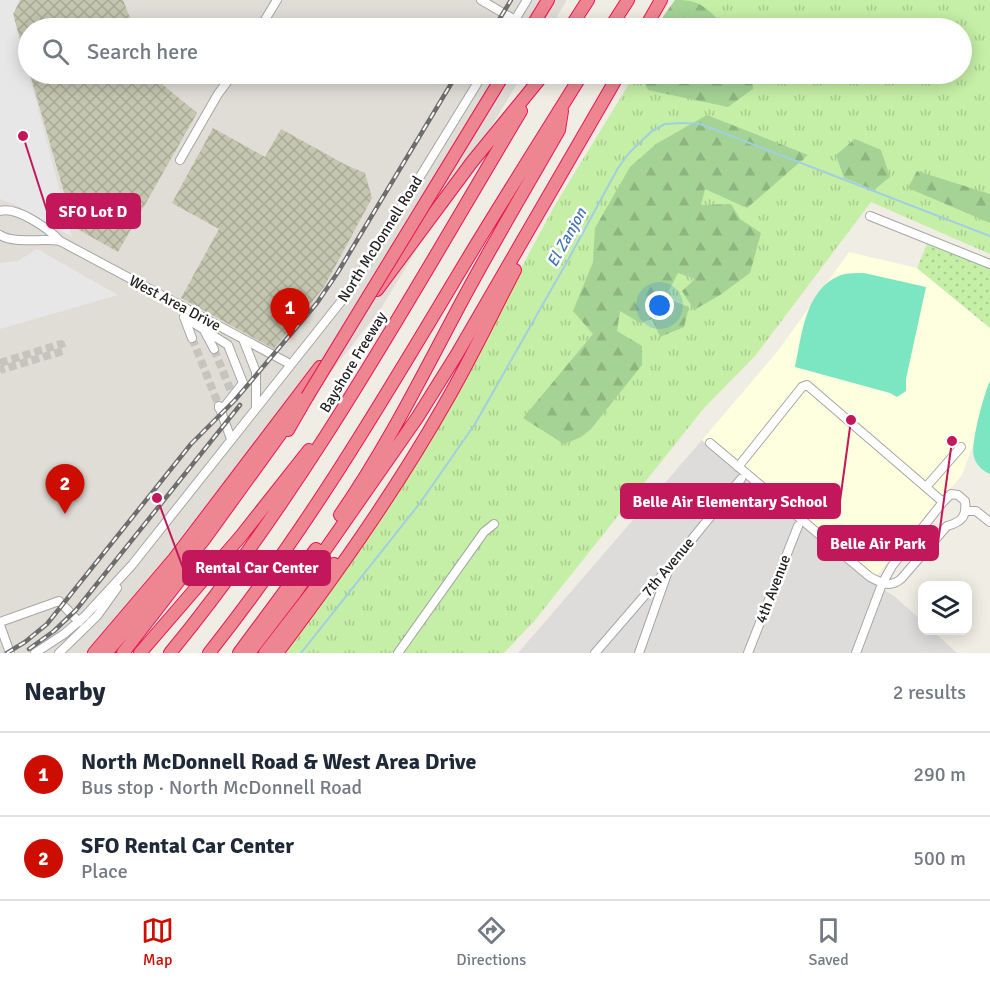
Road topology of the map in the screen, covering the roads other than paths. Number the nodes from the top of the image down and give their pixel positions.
1 (277, 0) edge
2 (482, 0) edge
3 (527, 0) edge
4 (548, 0) edge
5 (588, 0) edge
6 (628, 0) edge
7 (661, 0) edge
8 (266, 18) edge
9 (512, 18) edge
10 (516, 18) edge
11 (537, 18) edge
12 (576, 18) edge
13 (616, 18) edge
14 (651, 18) edge
15 (226, 84) edge
16 (477, 84) edge
17 (498, 84) edge
18 (535, 84) edge
19 (537, 84) edge
20 (576, 84) edge
21 (613, 84) edge
22 (564, 104) junction
23 (180, 160) dead end
24 (570, 160) junction
25 (0, 211) edge
26 (870, 216) dead end
27 (0, 235) edge
28 (60, 241) junction
29 (990, 264) edge
30 (181, 305) junction
31 (184, 317) junction
32 (202, 330) junction
33 (192, 338) tunnel mouth
34 (243, 339) junction
35 (214, 349) tunnel mouth
36 (290, 364) junction
37 (256, 407) junction
38 (340, 412) junction
39 (231, 439) junction
40 (710, 443) dead end
41 (421, 444) junction
42 (961, 447) dead end
43 (738, 466) junction
44 (741, 479) dead end
45 (926, 487) junction
46 (943, 502) junction
47 (990, 508) edge
48 (966, 511) junction
49 (981, 515) junction
50 (990, 522) edge
51 (494, 525) dead end
52 (798, 526) dead end
53 (205, 542) junction
54 (132, 565) junction
55 (670, 565) junction
56 (882, 584) junction
57 (79, 622) junction
58 (0, 624) edge
59 (10, 653) edge
60 (35, 653) edge
61 (59, 653) edge
62 (94, 653) edge
63 (106, 653) edge
64 (123, 653) edge
65 (140, 653) edge
66 (170, 653) edge
67 (209, 653) edge
68 (239, 653) edge
69 (249, 653) edge
70 (265, 653) edge
71 (277, 653) edge
72 (398, 653) edge
73 (595, 653) edge
74 (639, 653) edge
75 (748, 653) edge
76 (856, 653) edge

1 - 8 street
2 - 9 street
3 - 10 street
4 - 11 highway
5 - 12 highway
6 - 13 highway
7 - 14 highway
15 - 23 street
16 - 36 street, North McDonnell Road
17 - 53 highway, bridge
18 - 62 highway
19 - 38 highway, Bayshore Freeway
20 - 22 highway
21 - 24 highway
22 - 67 highway
22 - 68 highway
24 - 41 highway
24 - 69 highway
25 - 28 street, West Area Drive
26 - 29 street
27 - 28 street, West Area Drive
28 - 30 street, West Area Drive
30 - 31 street
30 - 34 street, West Area Drive
31 - 32 street
31 - 33 street
32 - 35 street
32 - 39 street
34 - 36 street, West Area Drive
34 - 37 street
36 - 37 street, North McDonnell Road
37 - 39 street, North McDonnell Road
38 - 65 highway
38 - 66 highway, Bayshore Freeway
39 - 54 street, North McDonnell Road
40 - 43 street
41 - 70 highway
41 - 71 highway
42 - 45 street
43 - 45 street
43 - 56 street
44 - 55 street, 7th Avenue
45 - 46 street
46 - 48 street
46 - 56 street
47 - 49 street
48 - 49 street
48 - 56 street
49 - 50 street
51 - 72 street
52 - 75 street, 4th Avenue
53 - 63 highway
53 - 64 highway
54 - 57 street, North McDonnell Road
54 - 61 street, North McDonnell Road
55 - 73 street, 7th Avenue
55 - 74 street
56 - 76 street
57 - 58 street
57 - 60 street, North McDonnell Road
58 - 59 street

